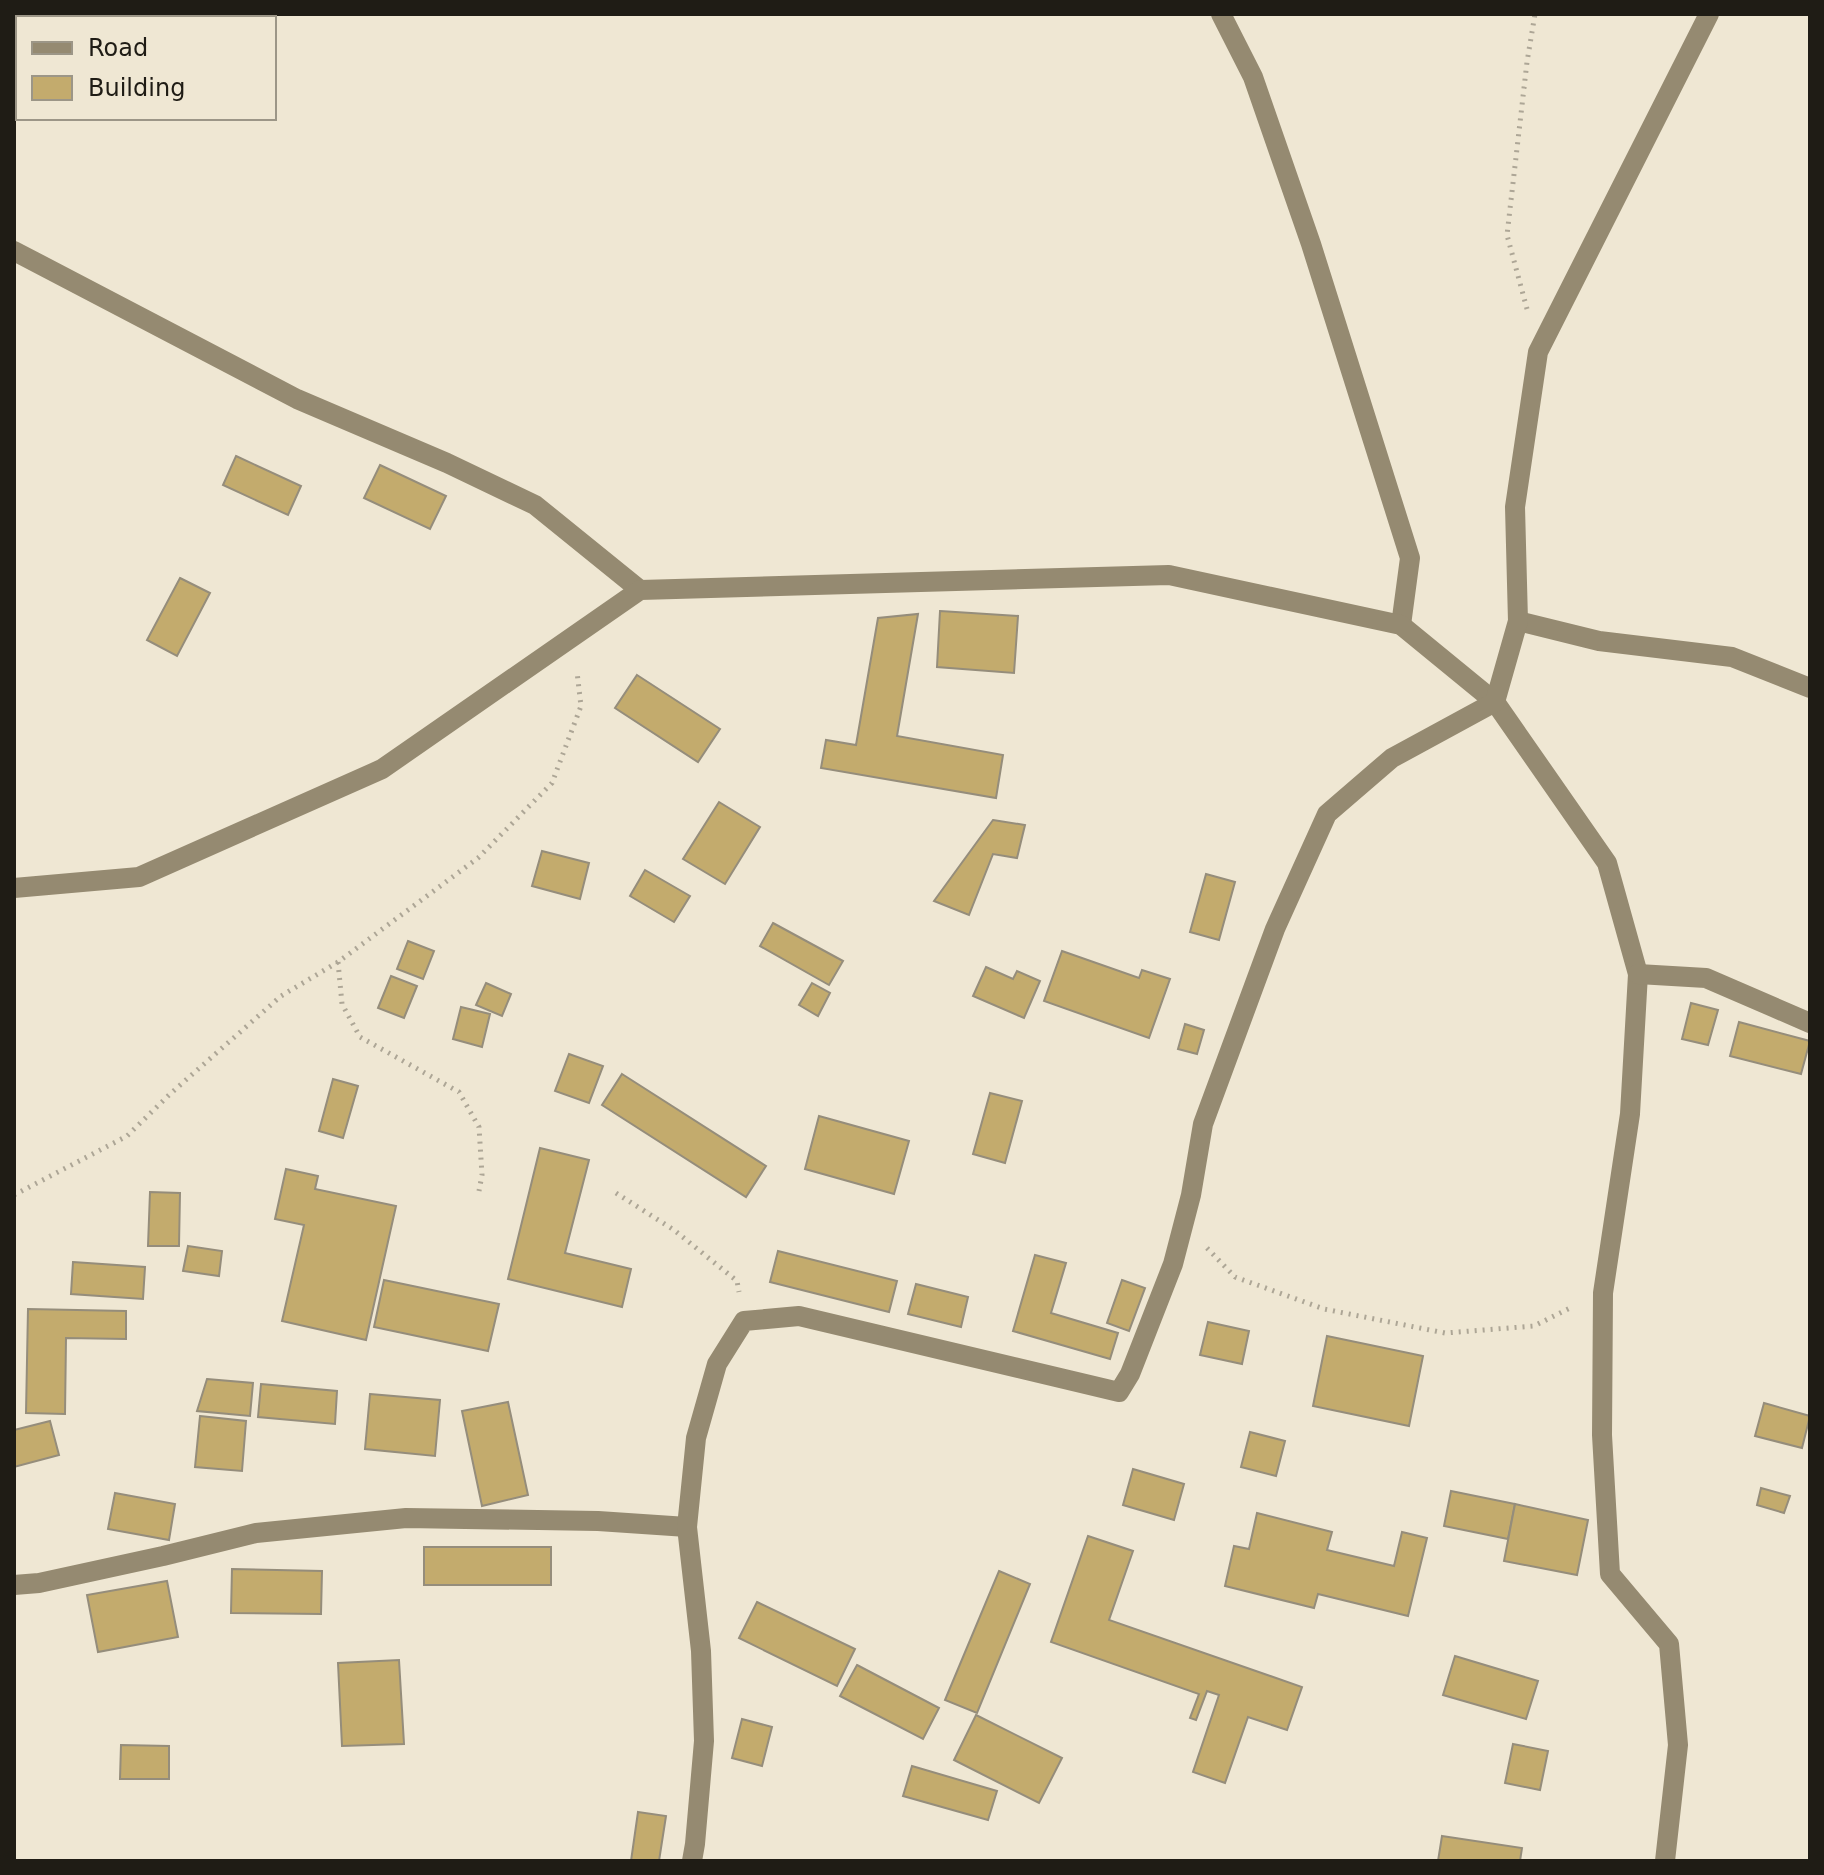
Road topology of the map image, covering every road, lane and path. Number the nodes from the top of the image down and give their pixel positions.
1 (1221, 14) edge
2 (1535, 14) edge
3 (1709, 14) edge
4 (14, 251) edge
5 (1538, 352) junction
6 (640, 590) junction
7 (1518, 621) junction
8 (1401, 625) junction
9 (573, 635) junction
10 (1810, 688) edge
11 (1495, 702) junction
12 (14, 888) edge
13 (338, 962) junction
14 (1638, 974) junction
15 (1810, 1023) edge
16 (479, 1191) dead end
17 (616, 1193) dead end
18 (14, 1195) edge
19 (1183, 1225) junction
20 (1603, 1293) junction
21 (744, 1321) junction
22 (687, 1527) junction
23 (14, 1585) edge
24 (692, 1861) edge
25 (1665, 1861) edge

1 - 8 street
2 - 5 path
3 - 5 street
4 - 6 street
5 - 7 street
6 - 8 street
6 - 9 street
7 - 10 street
7 - 11 street
8 - 11 street
9 - 12 street
9 - 13 path
11 - 14 street
11 - 19 street
13 - 16 path
13 - 18 path
14 - 15 street
14 - 20 street
17 - 21 path
19 - 20 path
19 - 21 street
20 - 25 street
21 - 22 street
22 - 23 street
22 - 24 street

